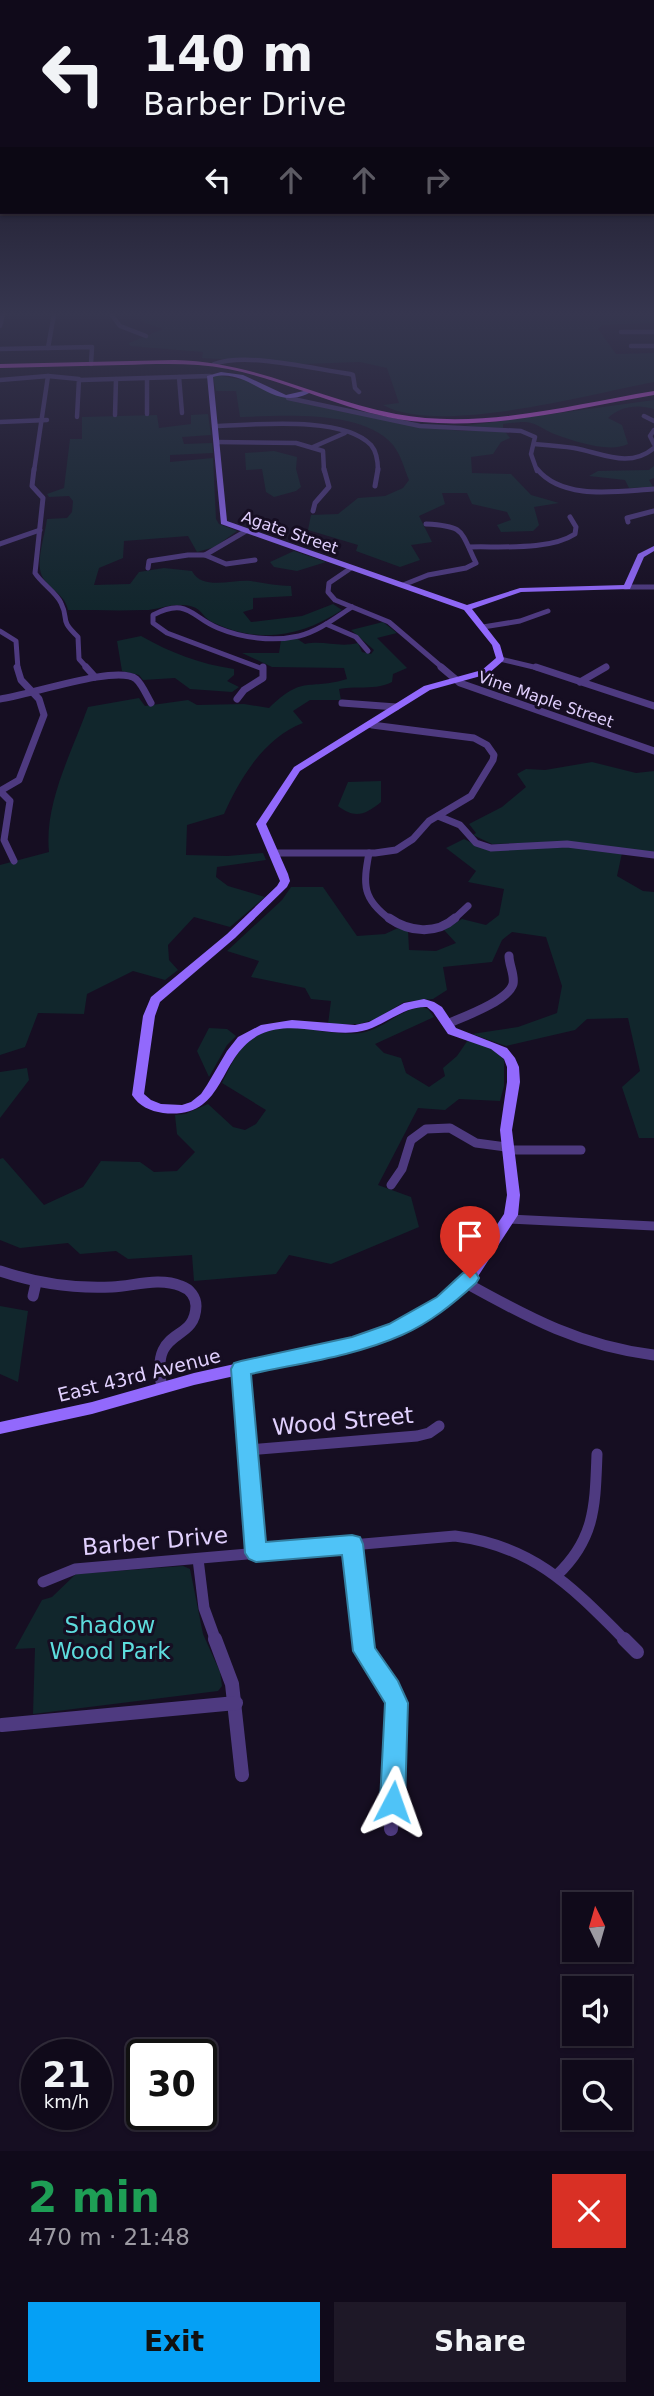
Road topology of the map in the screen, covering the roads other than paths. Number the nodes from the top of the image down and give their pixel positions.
1 (45, 414) edge
2 (78, 414) edge
3 (214, 414) edge
4 (360, 414) edge
5 (389, 414) edge
6 (523, 414) edge
7 (526, 414) edge
8 (644, 416) dead end
9 (504, 417) junction
10 (78, 418) dead end
11 (44, 420) junction
12 (654, 421) edge
13 (0, 422) edge
14 (215, 426) junction
15 (654, 430) edge
16 (345, 433) junction
17 (217, 442) junction
18 (534, 444) junction
19 (654, 446) edge
20 (313, 447) junction
21 (375, 486) dead end
22 (654, 489) edge
23 (313, 511) dead end
24 (654, 511) edge
25 (570, 517) dead end
26 (628, 522) dead end
27 (426, 524) dead end
28 (40, 530) junction
29 (246, 531) junction
30 (0, 544) edge
31 (469, 547) junction
32 (654, 548) edge
33 (205, 555) junction
34 (255, 561) dead end
35 (148, 568) dead end
36 (351, 568) junction
37 (403, 585) junction
38 (625, 587) junction
39 (654, 587) edge
40 (352, 607) junction
41 (467, 608) junction
42 (548, 611) dead end
43 (326, 624) junction
44 (483, 627) junction
45 (0, 631) edge
46 (368, 651) dead end
47 (500, 659) junction
48 (606, 667) dead end
49 (95, 677) junction
50 (456, 680) junction
51 (580, 682) junction
52 (35, 695) junction
53 (0, 699) edge
54 (237, 699) dead end
55 (151, 703) dead end
56 (342, 703) dead end
57 (654, 706) edge
58 (396, 707) junction
59 (372, 724) junction
60 (654, 751) edge
61 (0, 791) edge
62 (438, 816) junction
63 (273, 853) junction
64 (369, 853) junction
65 (654, 855) edge
66 (14, 861) dead end
67 (468, 905) dead end
68 (509, 956) dead end
69 (447, 1024) junction
70 (507, 1148) junction
71 (581, 1150) dead end
72 (391, 1185) dead end
73 (509, 1219) junction
74 (654, 1226) edge
75 (0, 1271) edge
76 (36, 1283) junction
77 (466, 1283) junction
78 (33, 1296) dead end
79 (654, 1355) edge
80 (241, 1369) junction
81 (162, 1388) junction
82 (439, 1426) dead end
83 (0, 1427) edge
84 (248, 1450) junction
85 (597, 1454) dead end
86 (352, 1544) junction
87 (256, 1553) junction
88 (198, 1559) junction
89 (557, 1576) junction
90 (43, 1582) dead end
91 (637, 1652) dead end
92 (236, 1703) junction
93 (2, 1726) edge
94 (242, 1775) dead end
95 (391, 1829) dead end

1 - 11 street
2 - 10 street
3 - 14 street, Agate Street
4 - 18 street
5 - 9 main road
6 - 9 main road
7 - 9 main road
8 - 12 street
11 - 13 street
11 - 28 street
14 - 16 street
14 - 17 street, Agate Street
15 - 19 street
16 - 20 street
16 - 21 street
17 - 20 street
17 - 29 street, Agate Street
18 - 19 street
18 - 22 street
20 - 23 street
24 - 26 street
25 - 31 street
27 - 31 street
28 - 30 street
28 - 49 street
29 - 33 street
29 - 36 street, Agate Street
31 - 37 street
32 - 38 street
33 - 34 street
33 - 35 street
36 - 37 street, Agate Street
36 - 40 street, Vine Maple Street
37 - 41 street, Agate Street
38 - 39 street
38 - 41 street
40 - 43 street
40 - 50 street, Vine Maple Street
41 - 44 street
42 - 44 street
43 - 46 street
43 - 54 street
44 - 47 street
45 - 52 street
47 - 50 street
47 - 51 street
48 - 51 street
49 - 52 street
49 - 55 street
50 - 58 street
50 - 60 street, Vine Maple Street
51 - 57 street
52 - 53 street
52 - 61 street
56 - 58 street
58 - 59 street
59 - 62 street
59 - 63 street
61 - 66 street
62 - 64 street
62 - 65 street
63 - 64 street
63 - 69 street
64 - 67 street
68 - 69 street
69 - 70 street
70 - 71 street
70 - 72 street
70 - 73 street
73 - 74 street
73 - 77 street, East 43rd Avenue
75 - 76 street
76 - 78 street
76 - 81 street
77 - 79 street
77 - 80 street, East 43rd Avenue
80 - 81 street, East 43rd Avenue
80 - 84 street
81 - 83 street, East 43rd Avenue
82 - 84 street, Wood Street
84 - 87 street
85 - 89 street
86 - 87 street, Barber Drive
86 - 89 street, Barber Drive
86 - 95 street
87 - 88 street, Barber Drive
88 - 90 street, Barber Drive
88 - 92 street
89 - 91 street, Barber Drive
92 - 93 street
92 - 94 street

